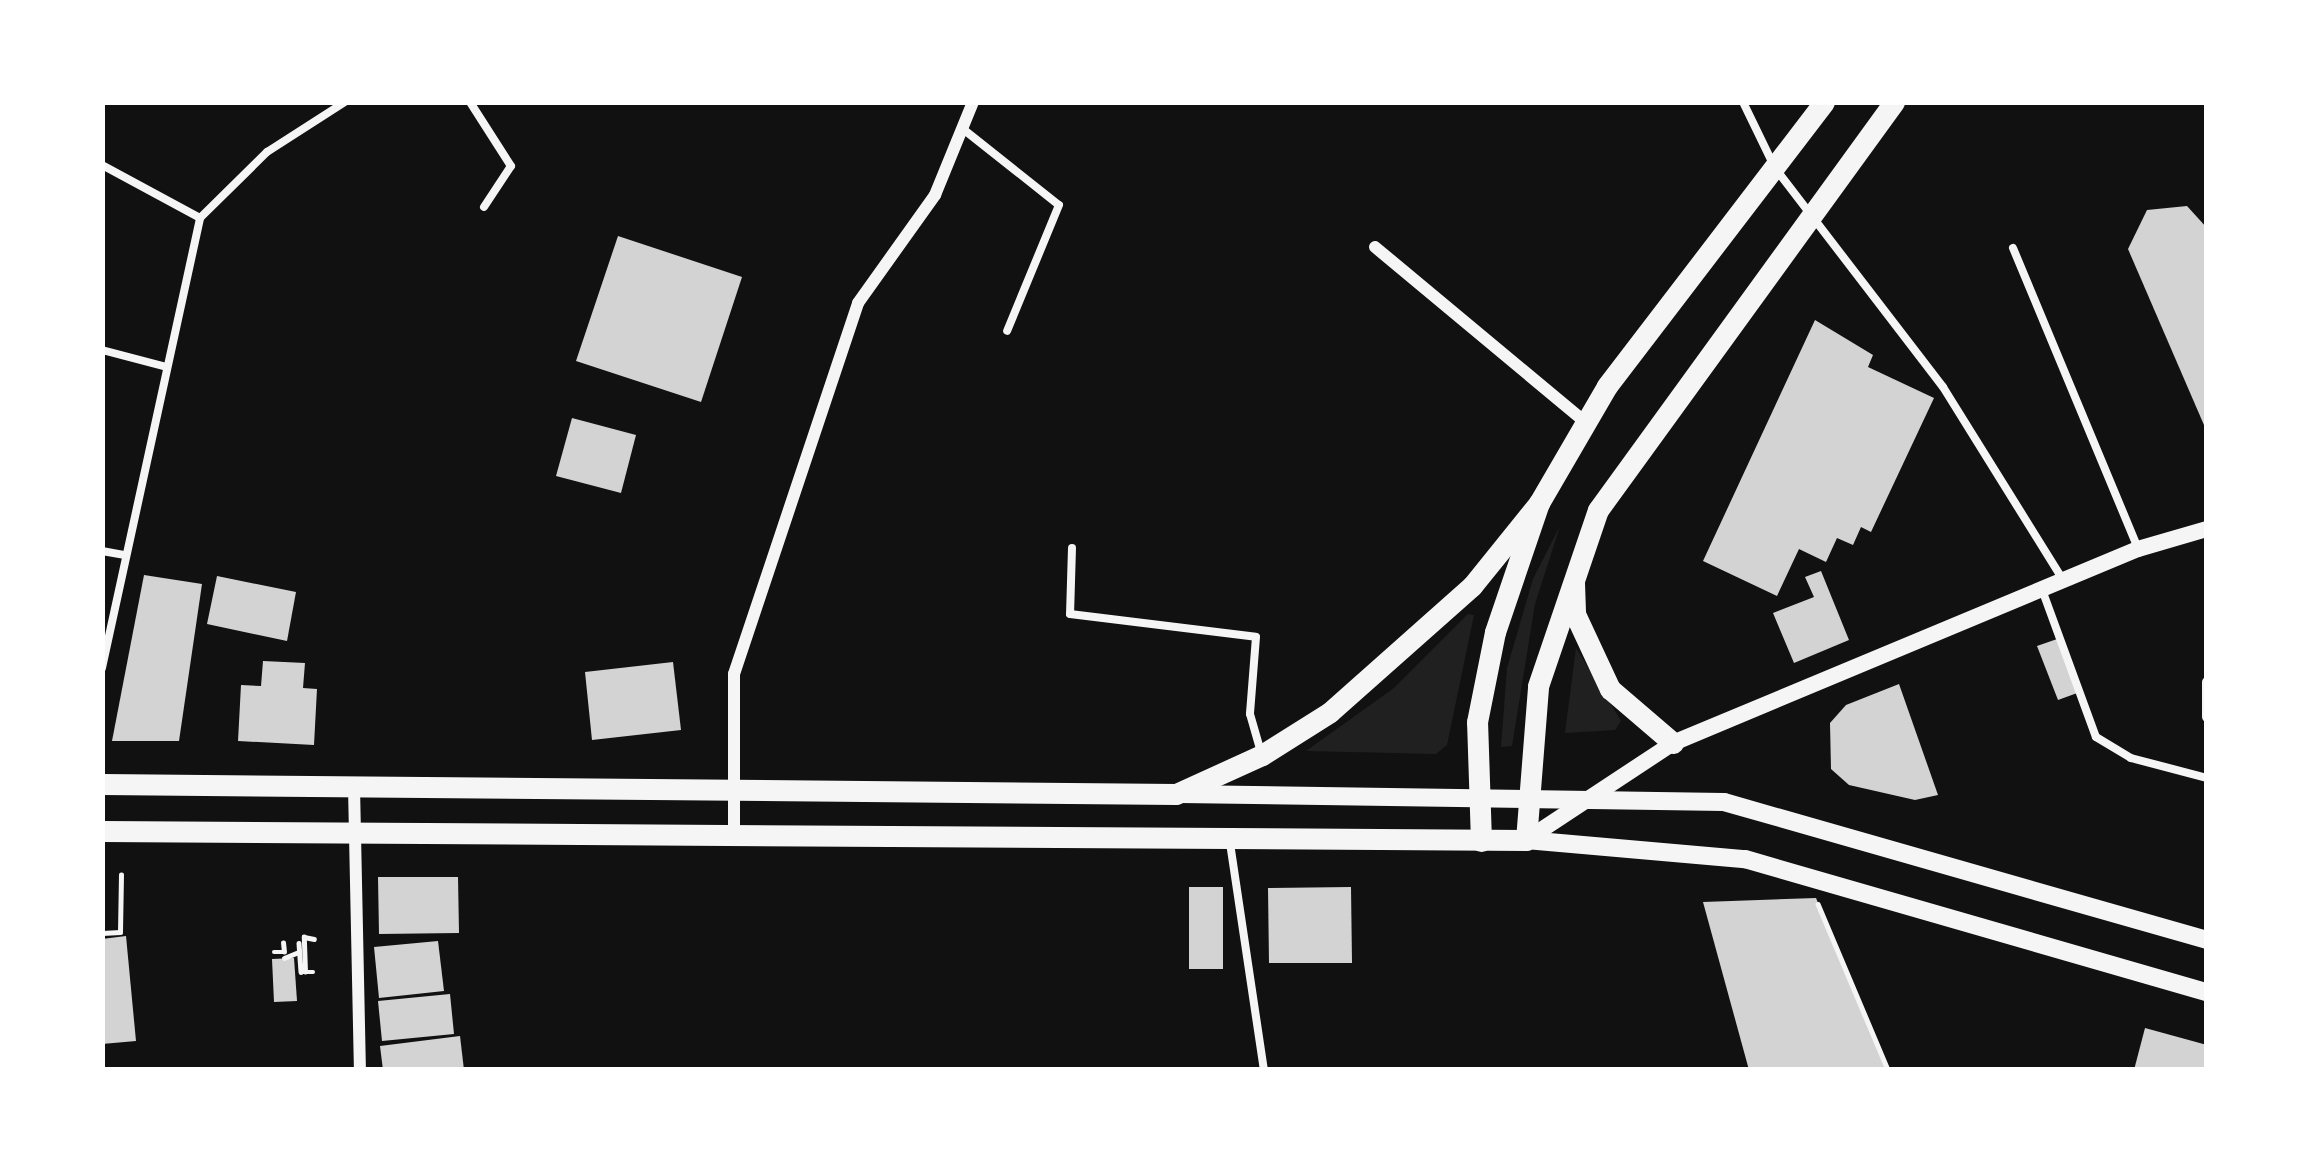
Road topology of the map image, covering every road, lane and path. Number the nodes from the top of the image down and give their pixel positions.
1 (345, 102) edge
2 (470, 102) edge
3 (973, 102) edge
4 (1743, 102) edge
5 (1824, 102) edge
6 (1894, 102) edge
7 (962, 128) junction
8 (102, 165) edge
9 (1775, 168) junction
10 (484, 207) dead end
11 (1807, 214) junction
12 (200, 218) junction
13 (1375, 247) dead end
14 (2013, 248) dead end
15 (1007, 331) dead end
16 (102, 350) edge
17 (167, 367) junction
18 (1583, 420) junction
19 (1539, 503) junction
20 (2207, 529) edge
21 (1072, 548) dead end
22 (2138, 549) junction
23 (102, 550) edge
24 (124, 555) junction
25 (1573, 570) junction
26 (2066, 585) junction
27 (2044, 595) junction
28 (102, 668) edge
29 (2207, 682) edge
30 (2207, 717) edge
31 (1673, 742) junction
32 (1262, 755) junction
33 (2207, 778) edge
34 (102, 784) edge
35 (354, 787) junction
36 (732, 789) junction
37 (1175, 794) junction
38 (1479, 794) junction
39 (1526, 795) junction
40 (1590, 796) junction
41 (102, 831) edge
42 (354, 834) junction
43 (734, 838) junction
44 (1526, 840) junction
45 (1230, 841) junction
46 (1481, 841) junction
47 (1805, 873) junction
48 (118, 879) dead end
49 (102, 933) edge
50 (314, 938) dead end
51 (2207, 940) edge
52 (283, 943) dead end
53 (299, 943) dead end
54 (274, 952) dead end
55 (299, 952) junction
56 (284, 955) junction
57 (2207, 992) edge
58 (361, 1070) edge
59 (1264, 1070) edge
60 (1888, 1070) edge

1 - 12 lane
2 - 10 lane
3 - 7 street
4 - 9 lane
5 - 9 main road
6 - 11 main road
7 - 15 lane
7 - 36 street
8 - 12 lane
9 - 11 lane
9 - 18 main road
11 - 25 main road
11 - 26 lane
12 - 17 lane
13 - 18 street
14 - 22 lane
16 - 17 lane
17 - 24 lane
18 - 19 main road
19 - 32 main road
19 - 38 main road
20 - 22 street
21 - 32 lane
22 - 26 street
23 - 24 lane
24 - 28 lane
25 - 31 main road
25 - 39 main road
26 - 27 street
27 - 31 street
27 - 33 lane
29 - 30 street
31 - 40 street
32 - 37 main road
34 - 35 main road
35 - 36 main road
35 - 42 street
36 - 37 main road
36 - 43 street
37 - 38 main road
38 - 39 main road
38 - 46 main road
39 - 40 main road
39 - 44 main road
40 - 44 street
40 - 51 main road
41 - 42 main road
42 - 43 main road
42 - 58 street
43 - 45 main road
44 - 46 main road
44 - 47 main road
45 - 46 main road
45 - 59 lane
47 - 57 main road
47 - 60 path
48 - 49 path
50 - 55 path
52 - 56 path
53 - 55 path
54 - 56 path
55 - 56 path

